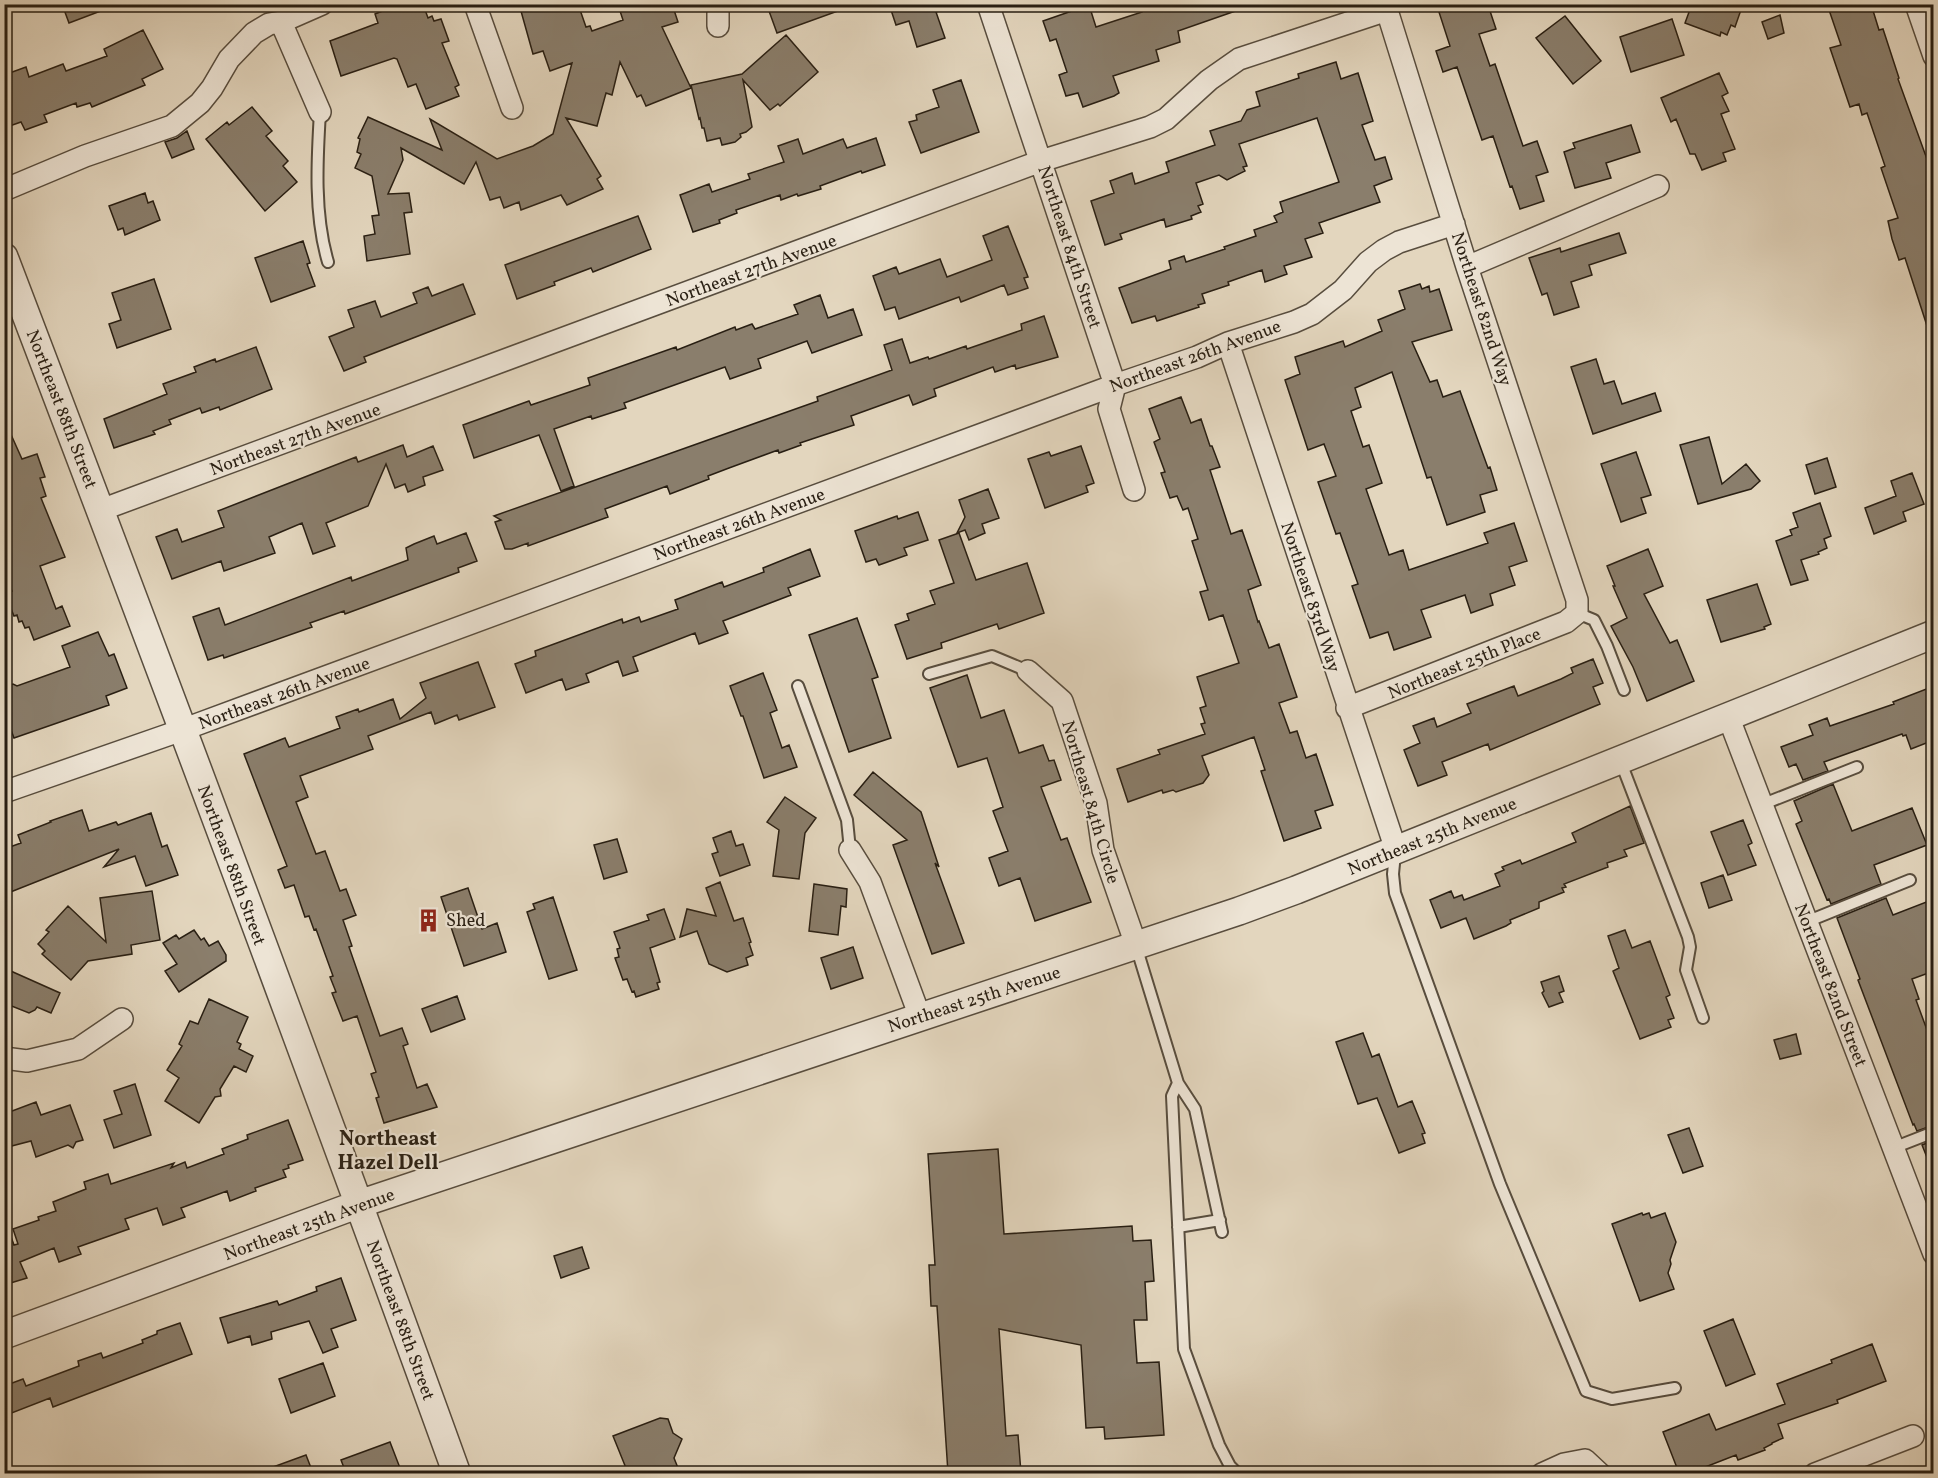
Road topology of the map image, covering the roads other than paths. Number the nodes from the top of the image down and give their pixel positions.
1 (322, 4) edge
2 (475, 4) edge
3 (718, 4) edge
4 (988, 4) edge
5 (1916, 4) edge
6 (1386, 7) edge
7 (280, 22) junction
8 (718, 26) dead end
9 (1934, 56) edge
10 (512, 108) dead end
11 (320, 112) joint
12 (1041, 161) junction
13 (1658, 186) dead end
14 (4, 190) edge
15 (1454, 224) junction
16 (4, 257) edge
17 (328, 262) dead end
18 (1467, 267) junction
19 (1228, 343) junction
20 (1115, 385) junction
21 (1134, 490) dead end
22 (101, 510) junction
23 (1577, 613) junction
24 (1934, 634) edge
25 (1028, 671) joint
26 (929, 674) dead end
27 (798, 686) dead end
28 (1624, 690) dead end
29 (1347, 708) junction
30 (1728, 716) junction
31 (182, 730) junction
32 (1620, 760) junction
33 (1857, 767) dead end
34 (4, 792) edge
35 (1761, 805) junction
36 (850, 850) joint
37 (1396, 850) junction
38 (1910, 880) dead end
39 (1806, 922) junction
40 (1136, 945) junction
41 (920, 1017) junction
42 (1703, 1018) dead end
43 (122, 1019) dead end
44 (4, 1058) edge
45 (1178, 1083) junction
46 (1934, 1132) edge
47 (1893, 1148) junction
48 (359, 1204) junction
49 (1220, 1220) junction
50 (1178, 1227) junction
51 (1222, 1232) dead end
52 (1934, 1254) edge
53 (4, 1335) edge
54 (1675, 1388) dead end
55 (1913, 1436) dead end
56 (457, 1473) edge
57 (1238, 1473) edge
58 (1542, 1473) edge
59 (1600, 1473) edge
60 (1815, 1473) edge

1 - 7 street
2 - 10 street
3 - 8 street
4 - 12 street, Northeast 84th Street
5 - 9 street
6 - 12 street, Northeast 27th Avenue
6 - 15 street, Northeast 82nd Way
7 - 11 street
7 - 14 street
11 - 17 lane
12 - 20 street, Northeast 84th Street
12 - 22 street, Northeast 27th Avenue
13 - 18 street
15 - 18 street, Northeast 82nd Way
15 - 19 street, Northeast 26th Avenue
16 - 22 street, Northeast 88th Street
18 - 23 street, Northeast 82nd Way
19 - 20 street, Northeast 26th Avenue
19 - 29 street, Northeast 83rd Way
20 - 21 street, Northeast 84th Street
20 - 31 street, Northeast 26th Avenue
22 - 31 street, Northeast 88th Street
23 - 28 lane
23 - 29 street, Northeast 25th Place
24 - 30 street, Northeast 25th Avenue
25 - 26 lane
25 - 40 street, Northeast 84th Circle
27 - 36 lane
29 - 37 street, Northeast 83rd Way
30 - 32 street, Northeast 25th Avenue
30 - 35 street, Northeast 82nd Street
31 - 34 street, Northeast 26th Avenue
31 - 48 street, Northeast 88th Street
32 - 37 street, Northeast 25th Avenue
32 - 42 lane
33 - 35 lane
35 - 39 street, Northeast 82nd Street
36 - 41 street
37 - 40 street, Northeast 25th Avenue
37 - 54 lane
38 - 39 lane
39 - 47 street, Northeast 82nd Street
40 - 41 street, Northeast 25th Avenue
40 - 45 lane
41 - 48 street, Northeast 25th Avenue
43 - 44 street
45 - 49 lane
45 - 50 lane
46 - 47 lane
47 - 52 street, Northeast 82nd Street
48 - 53 street, Northeast 25th Avenue
48 - 56 street, Northeast 88th Street
49 - 50 lane
49 - 51 lane
50 - 57 lane
55 - 60 street
58 - 59 street

